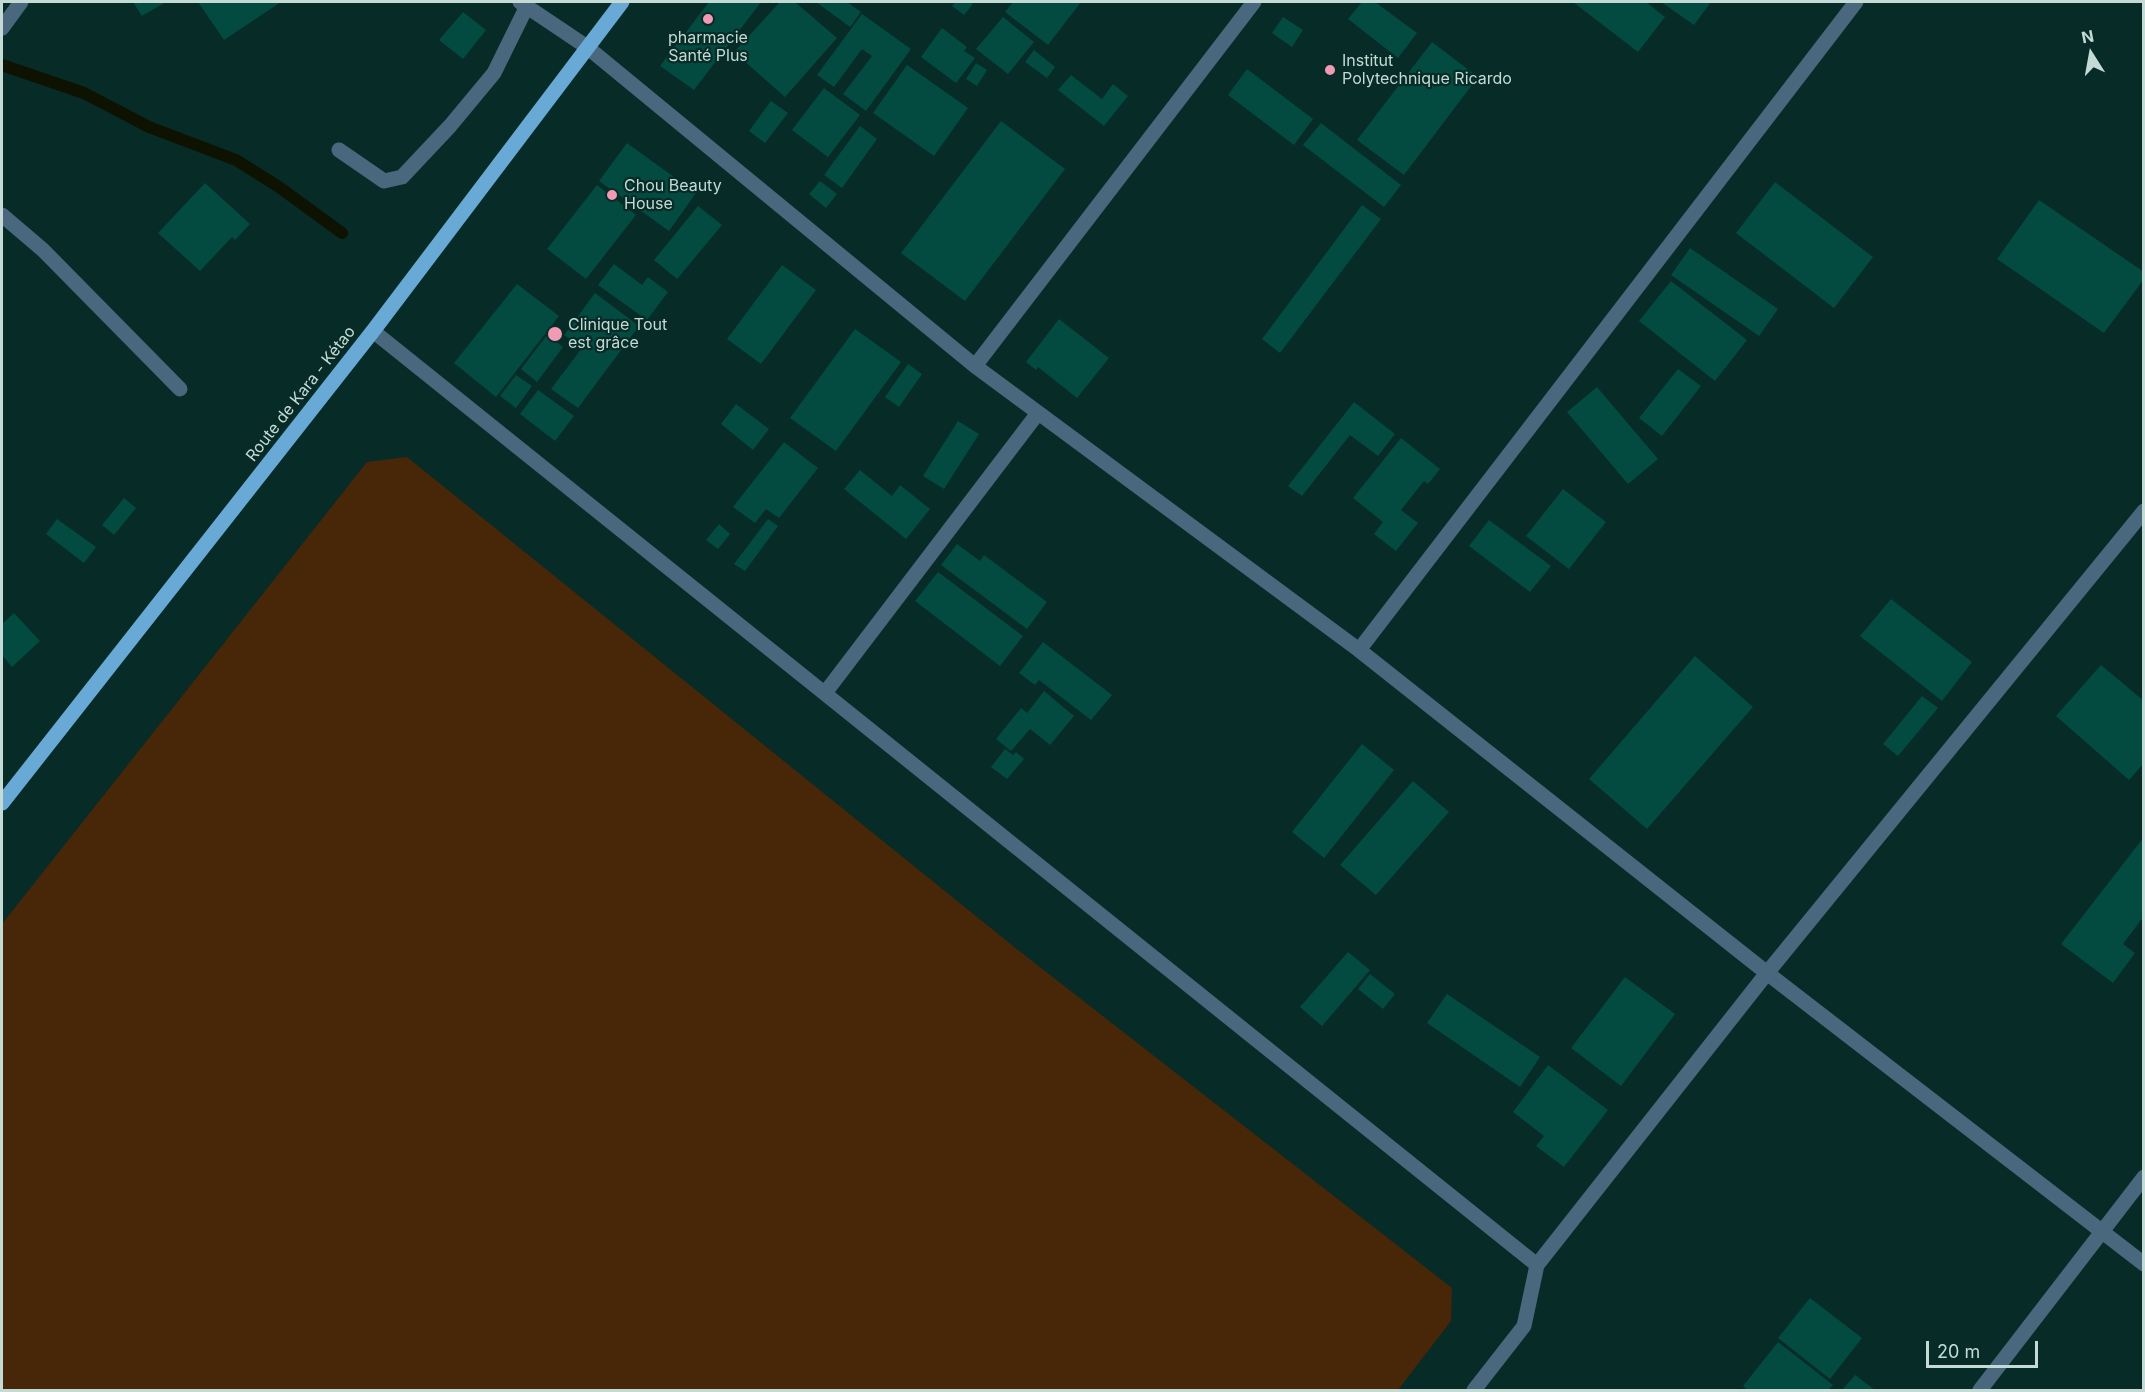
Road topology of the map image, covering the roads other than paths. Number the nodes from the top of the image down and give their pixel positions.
1 (21, 2) edge
2 (622, 2) edge
3 (1254, 2) edge
4 (1856, 2) edge
5 (523, 4) edge
6 (2, 28) edge
7 (587, 47) junction
8 (339, 150) dead end
9 (2, 215) edge
10 (373, 331) junction
11 (975, 366) junction
12 (180, 389) dead end
13 (1038, 413) junction
14 (2144, 511) edge
15 (1359, 650) junction
16 (825, 693) junction
17 (2, 803) edge
18 (1767, 973) junction
19 (2144, 1178) edge
20 (2101, 1231) junction
21 (2144, 1264) edge
22 (1538, 1265) junction
23 (1474, 1390) edge
24 (1980, 1390) edge

1 - 6 street
2 - 7 main road, Route de Kara - Kétao
3 - 11 street
4 - 15 street
5 - 7 street
5 - 8 street
7 - 10 main road, Route de Kara - Kétao
7 - 11 street
9 - 12 street
10 - 16 street
10 - 17 main road, Route de Kara - Kétao
11 - 13 street
13 - 15 street
13 - 16 street
14 - 18 street
15 - 18 street
16 - 22 street
18 - 20 street
18 - 22 street
19 - 20 street
20 - 21 street
20 - 24 street
22 - 23 street

